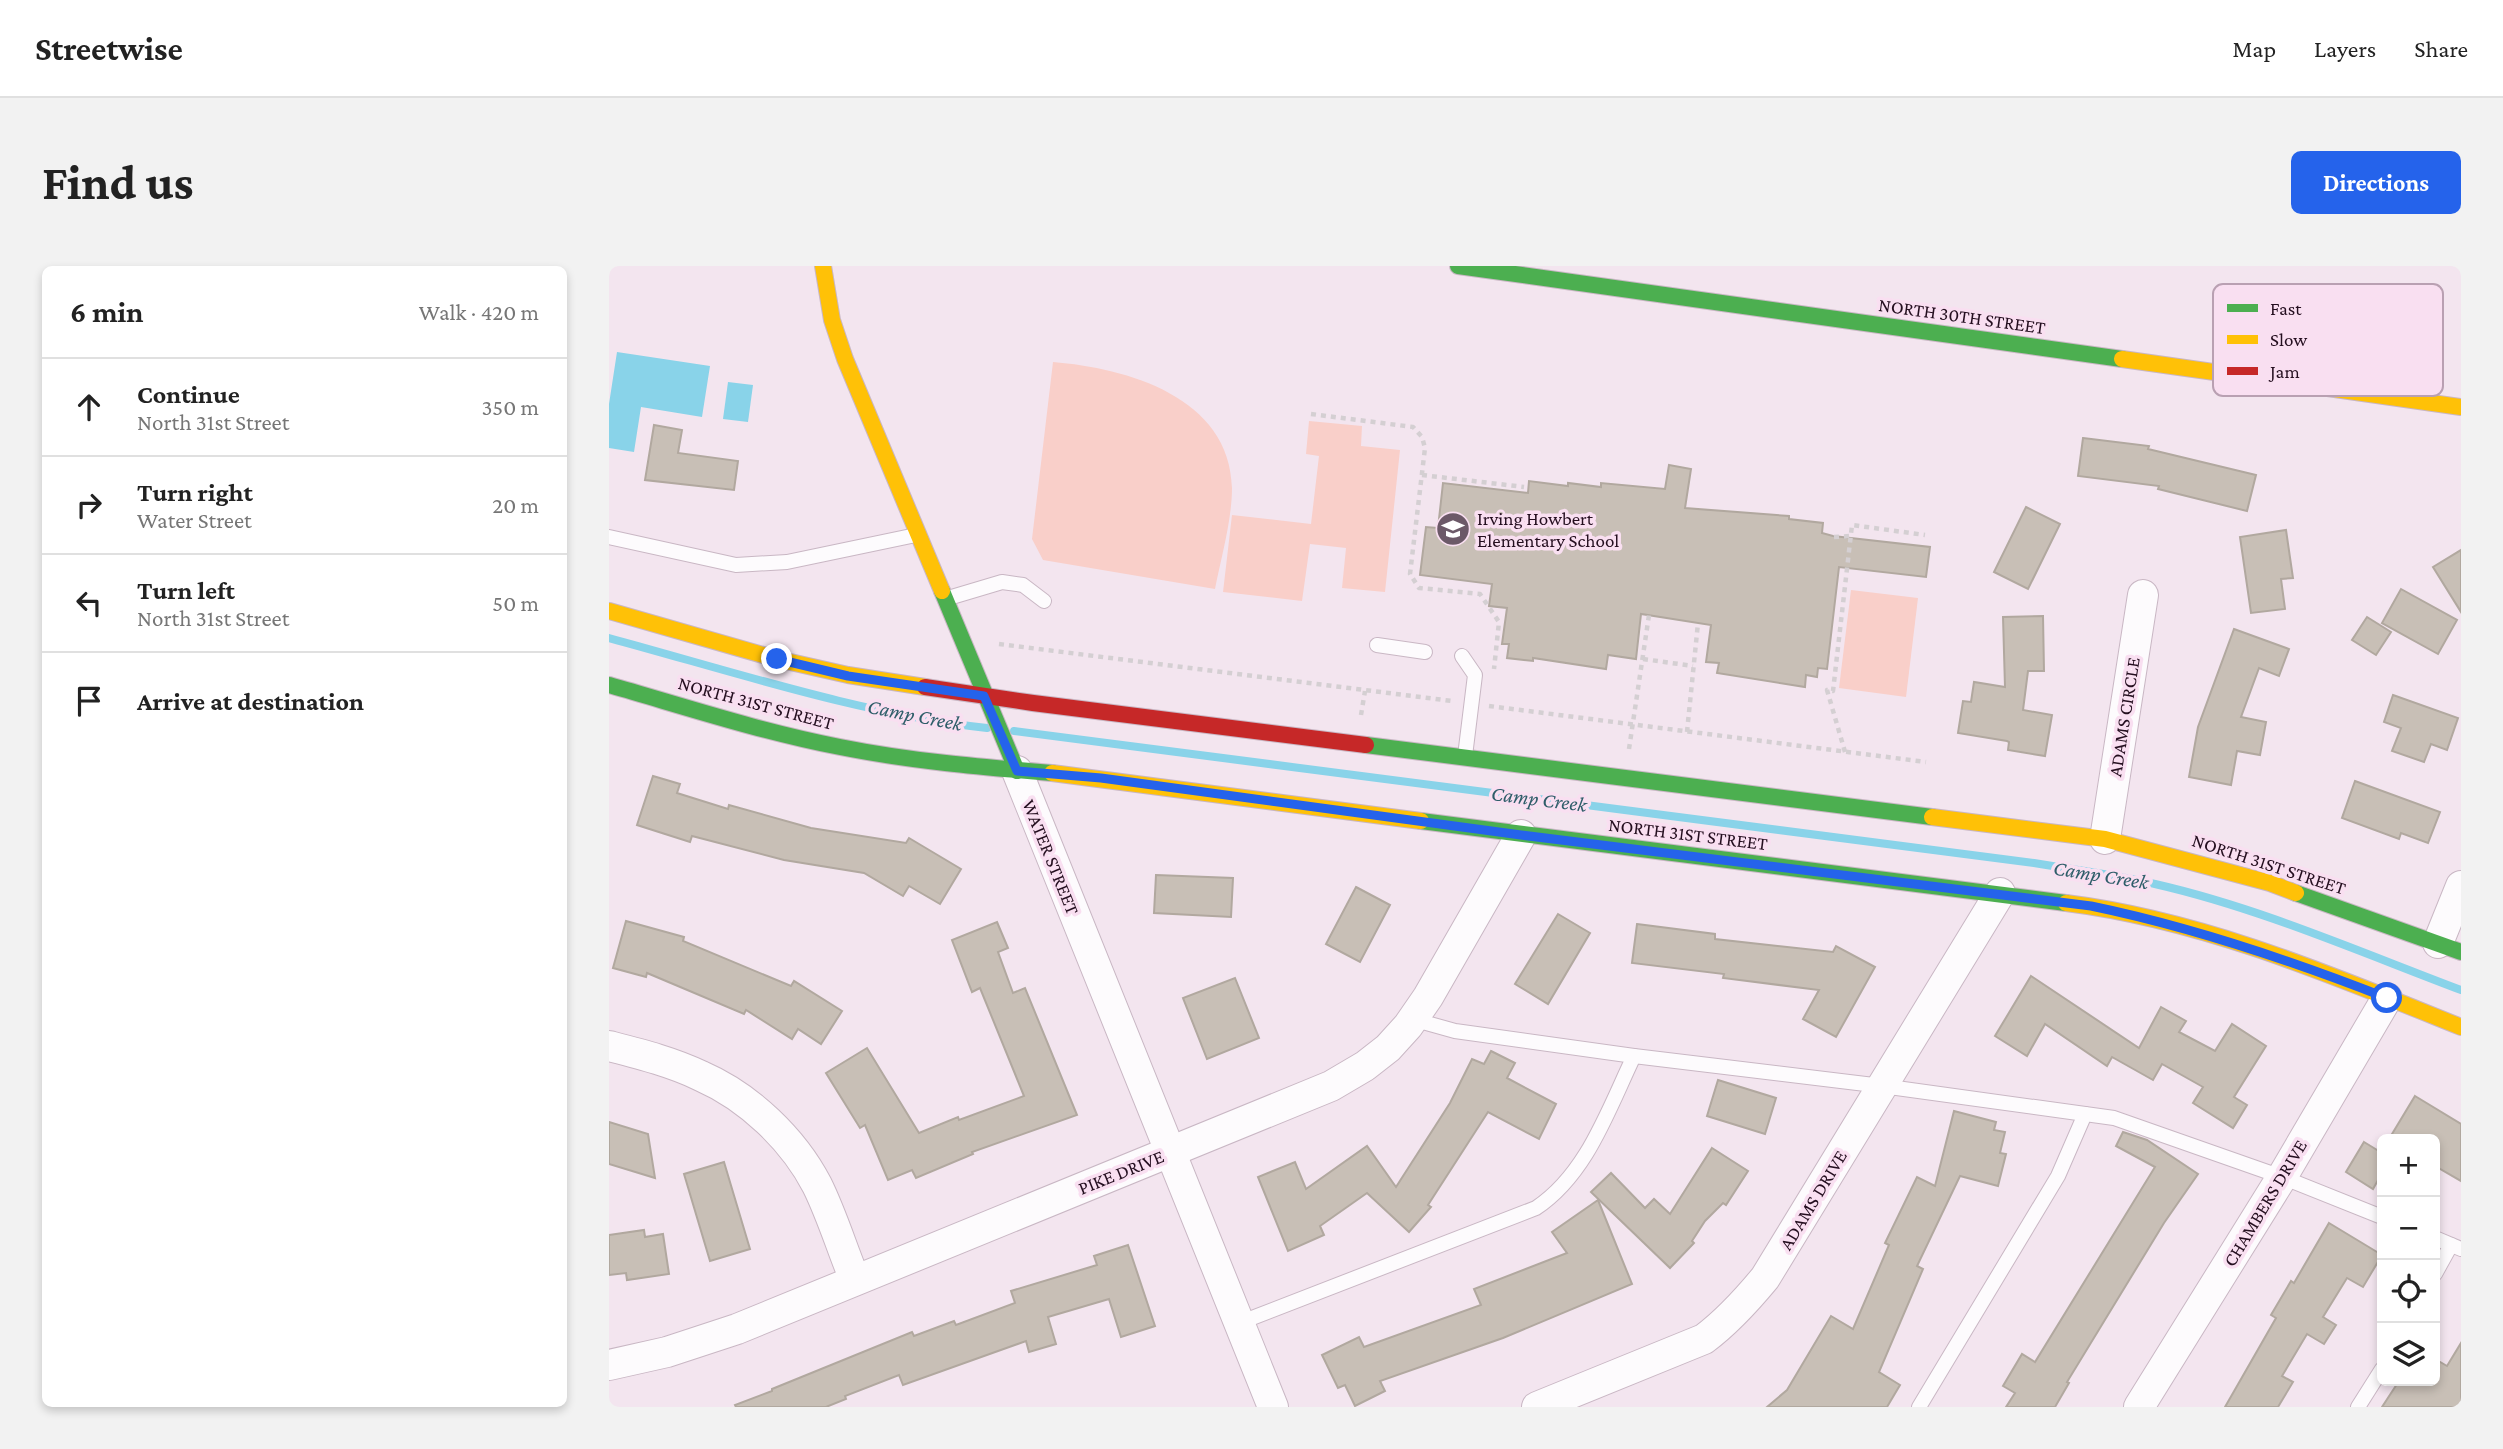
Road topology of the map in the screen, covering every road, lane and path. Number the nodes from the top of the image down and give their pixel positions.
1 (823, 266) edge
2 (1458, 266) edge
3 (2213, 372) edge
4 (2383, 396) edge
5 (2461, 407) edge
6 (1311, 414) dead end
7 (1422, 475) junction
8 (1524, 487) dead end
9 (1884, 529) junction
10 (917, 535) junction
11 (1925, 535) dead end
12 (1851, 536) junction
13 (609, 537) edge
14 (1834, 537) dead end
15 (1882, 538) dead end
16 (2143, 595) dead end
17 (944, 599) junction
18 (1044, 601) dead end
19 (609, 611) edge
20 (1649, 615) dead end
21 (1698, 623) dead end
22 (991, 643) dead end
23 (1377, 645) dead end
24 (1426, 652) dead end
25 (1462, 656) dead end
26 (1643, 659) junction
27 (1693, 666) junction
28 (1494, 670) dead end
29 (609, 685) edge
30 (1492, 694) dead end
31 (984, 696) junction
32 (1472, 704) junction
33 (1491, 706) junction
34 (1634, 724) junction
35 (1687, 732) junction
36 (1845, 752) junction
37 (1628, 753) dead end
38 (1465, 758) junction
39 (1926, 762) dead end
40 (1017, 771) junction
41 (1521, 835) junction
42 (2105, 839) junction
43 (2461, 886) edge
44 (2000, 893) junction
45 (2449, 948) edge
46 (2387, 998) junction
47 (1412, 1019) junction
48 (2461, 1027) edge
49 (609, 1046) edge
50 (1634, 1056) junction
51 (1882, 1086) junction
52 (2085, 1114) junction
53 (1170, 1152) junction
54 (2282, 1177) junction
55 (2377, 1215) edge
56 (2456, 1247) edge
57 (2440, 1268) edge
58 (855, 1280) junction
59 (1240, 1323) junction
60 (609, 1365) edge
61 (2377, 1377) edge
62 (1273, 1407) edge
63 (1537, 1407) edge
64 (1919, 1407) edge
65 (2139, 1407) edge
66 (2358, 1407) edge

1 - 10 main road, WATER STREET
2 - 3 main road, NORTH 30TH STREET
4 - 5 main road, NORTH 30TH STREET
6 - 7 path
7 - 8 path
7 - 28 path
9 - 11 path
9 - 12 path
9 - 15 path
10 - 13 lane
10 - 17 main road, WATER STREET
12 - 14 path
12 - 36 path
16 - 42 street, ADAMS CIRCLE
17 - 18 lane
17 - 31 main road, WATER STREET
19 - 31 main road, NORTH 31ST STREET
20 - 26 path
21 - 27 path
22 - 32 path
23 - 24 lane
25 - 32 lane
26 - 27 path
26 - 34 path
27 - 35 path
29 - 40 main road, NORTH 31ST STREET
30 - 33 path
31 - 38 main road, NORTH 31ST STREET
31 - 40 main road, WATER STREET
32 - 33 path
32 - 38 lane
33 - 34 path
34 - 35 path
34 - 37 path
35 - 36 path
36 - 39 path
38 - 42 main road, NORTH 31ST STREET
40 - 41 main road, NORTH 31ST STREET
40 - 53 street, WATER STREET
41 - 44 main road, NORTH 31ST STREET
41 - 47 street, PIKE DRIVE
42 - 45 main road, NORTH 31ST STREET
43 - 45 street
44 - 46 main road, NORTH 31ST STREET
44 - 51 street, ADAMS DRIVE
46 - 48 main road, NORTH 31ST STREET
46 - 54 street, CHAMBERS DRIVE
47 - 50 lane
47 - 53 street, PIKE DRIVE
49 - 58 street
50 - 51 lane
50 - 59 lane
51 - 52 lane
51 - 63 street, ADAMS DRIVE
52 - 54 lane
52 - 64 lane
53 - 58 street, PIKE DRIVE
53 - 59 street, WATER STREET
54 - 55 lane
54 - 65 street, CHAMBERS DRIVE
56 - 57 lane
58 - 60 street, PIKE DRIVE
59 - 62 street, WATER STREET
61 - 66 lane

